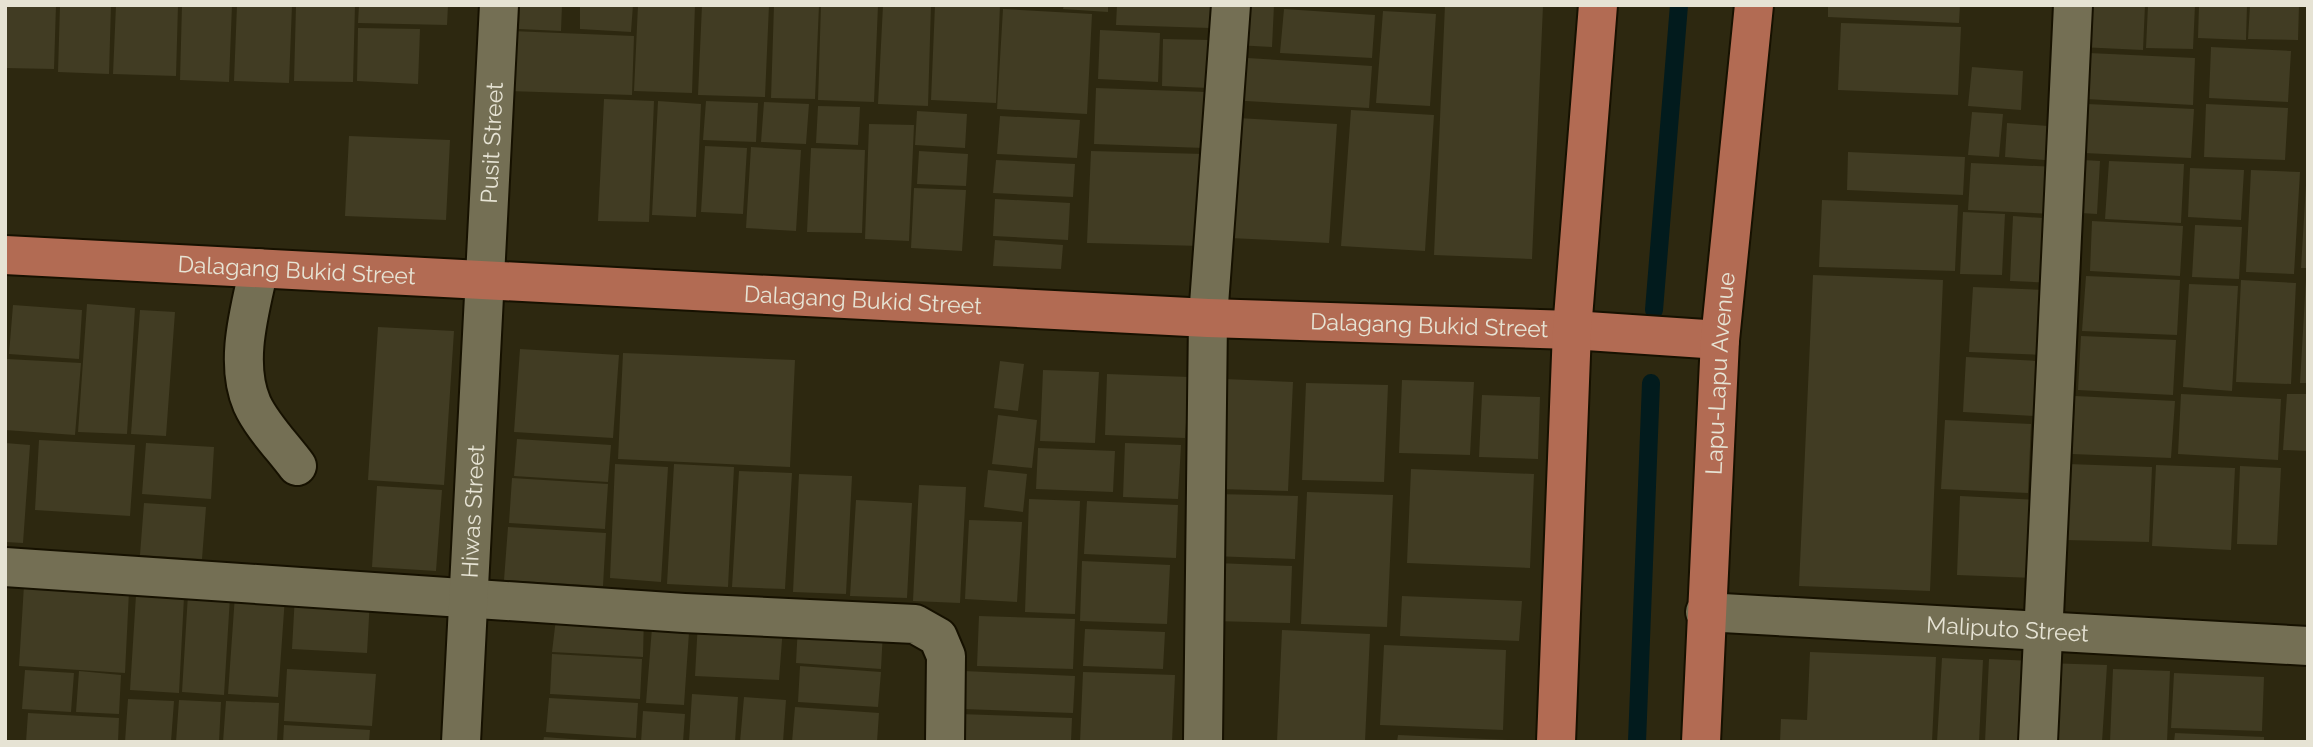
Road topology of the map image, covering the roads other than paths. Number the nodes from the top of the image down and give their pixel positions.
1 (499, 5) edge
2 (1231, 5) edge
3 (1598, 5) edge
4 (1754, 5) edge
5 (2073, 5) edge
6 (5, 255) edge
7 (259, 268) junction
8 (484, 281) junction
9 (1208, 318) junction
10 (1572, 330) junction
11 (1720, 340) junction
12 (298, 466) dead end
13 (5, 567) edge
14 (468, 598) junction
15 (1705, 612) junction
16 (2043, 631) junction
17 (2308, 646) edge
18 (461, 742) edge
19 (945, 742) edge
20 (1203, 742) edge
21 (1556, 742) edge
22 (1701, 742) edge
23 (2038, 742) edge

1 - 8 street, Pusit Street
2 - 9 street
3 - 10 main road
4 - 11 main road, Lapu-Lapu Avenue
5 - 16 street
6 - 7 main road, Dalagang Bukid Street
7 - 8 main road, Dalagang Bukid Street
7 - 12 street
8 - 9 main road, Dalagang Bukid Street
8 - 14 street, Hiwas Street
9 - 10 main road, Dalagang Bukid Street
9 - 20 street
10 - 11 main road, Dalagang Bukid Street
10 - 21 main road
11 - 15 main road, Lapu-Lapu Avenue
13 - 14 street
14 - 18 street, Hiwas Street
14 - 19 street
15 - 16 street, Maliputo Street
15 - 22 main road, Lapu-Lapu Avenue
16 - 17 street, Maliputo Street
16 - 23 street

